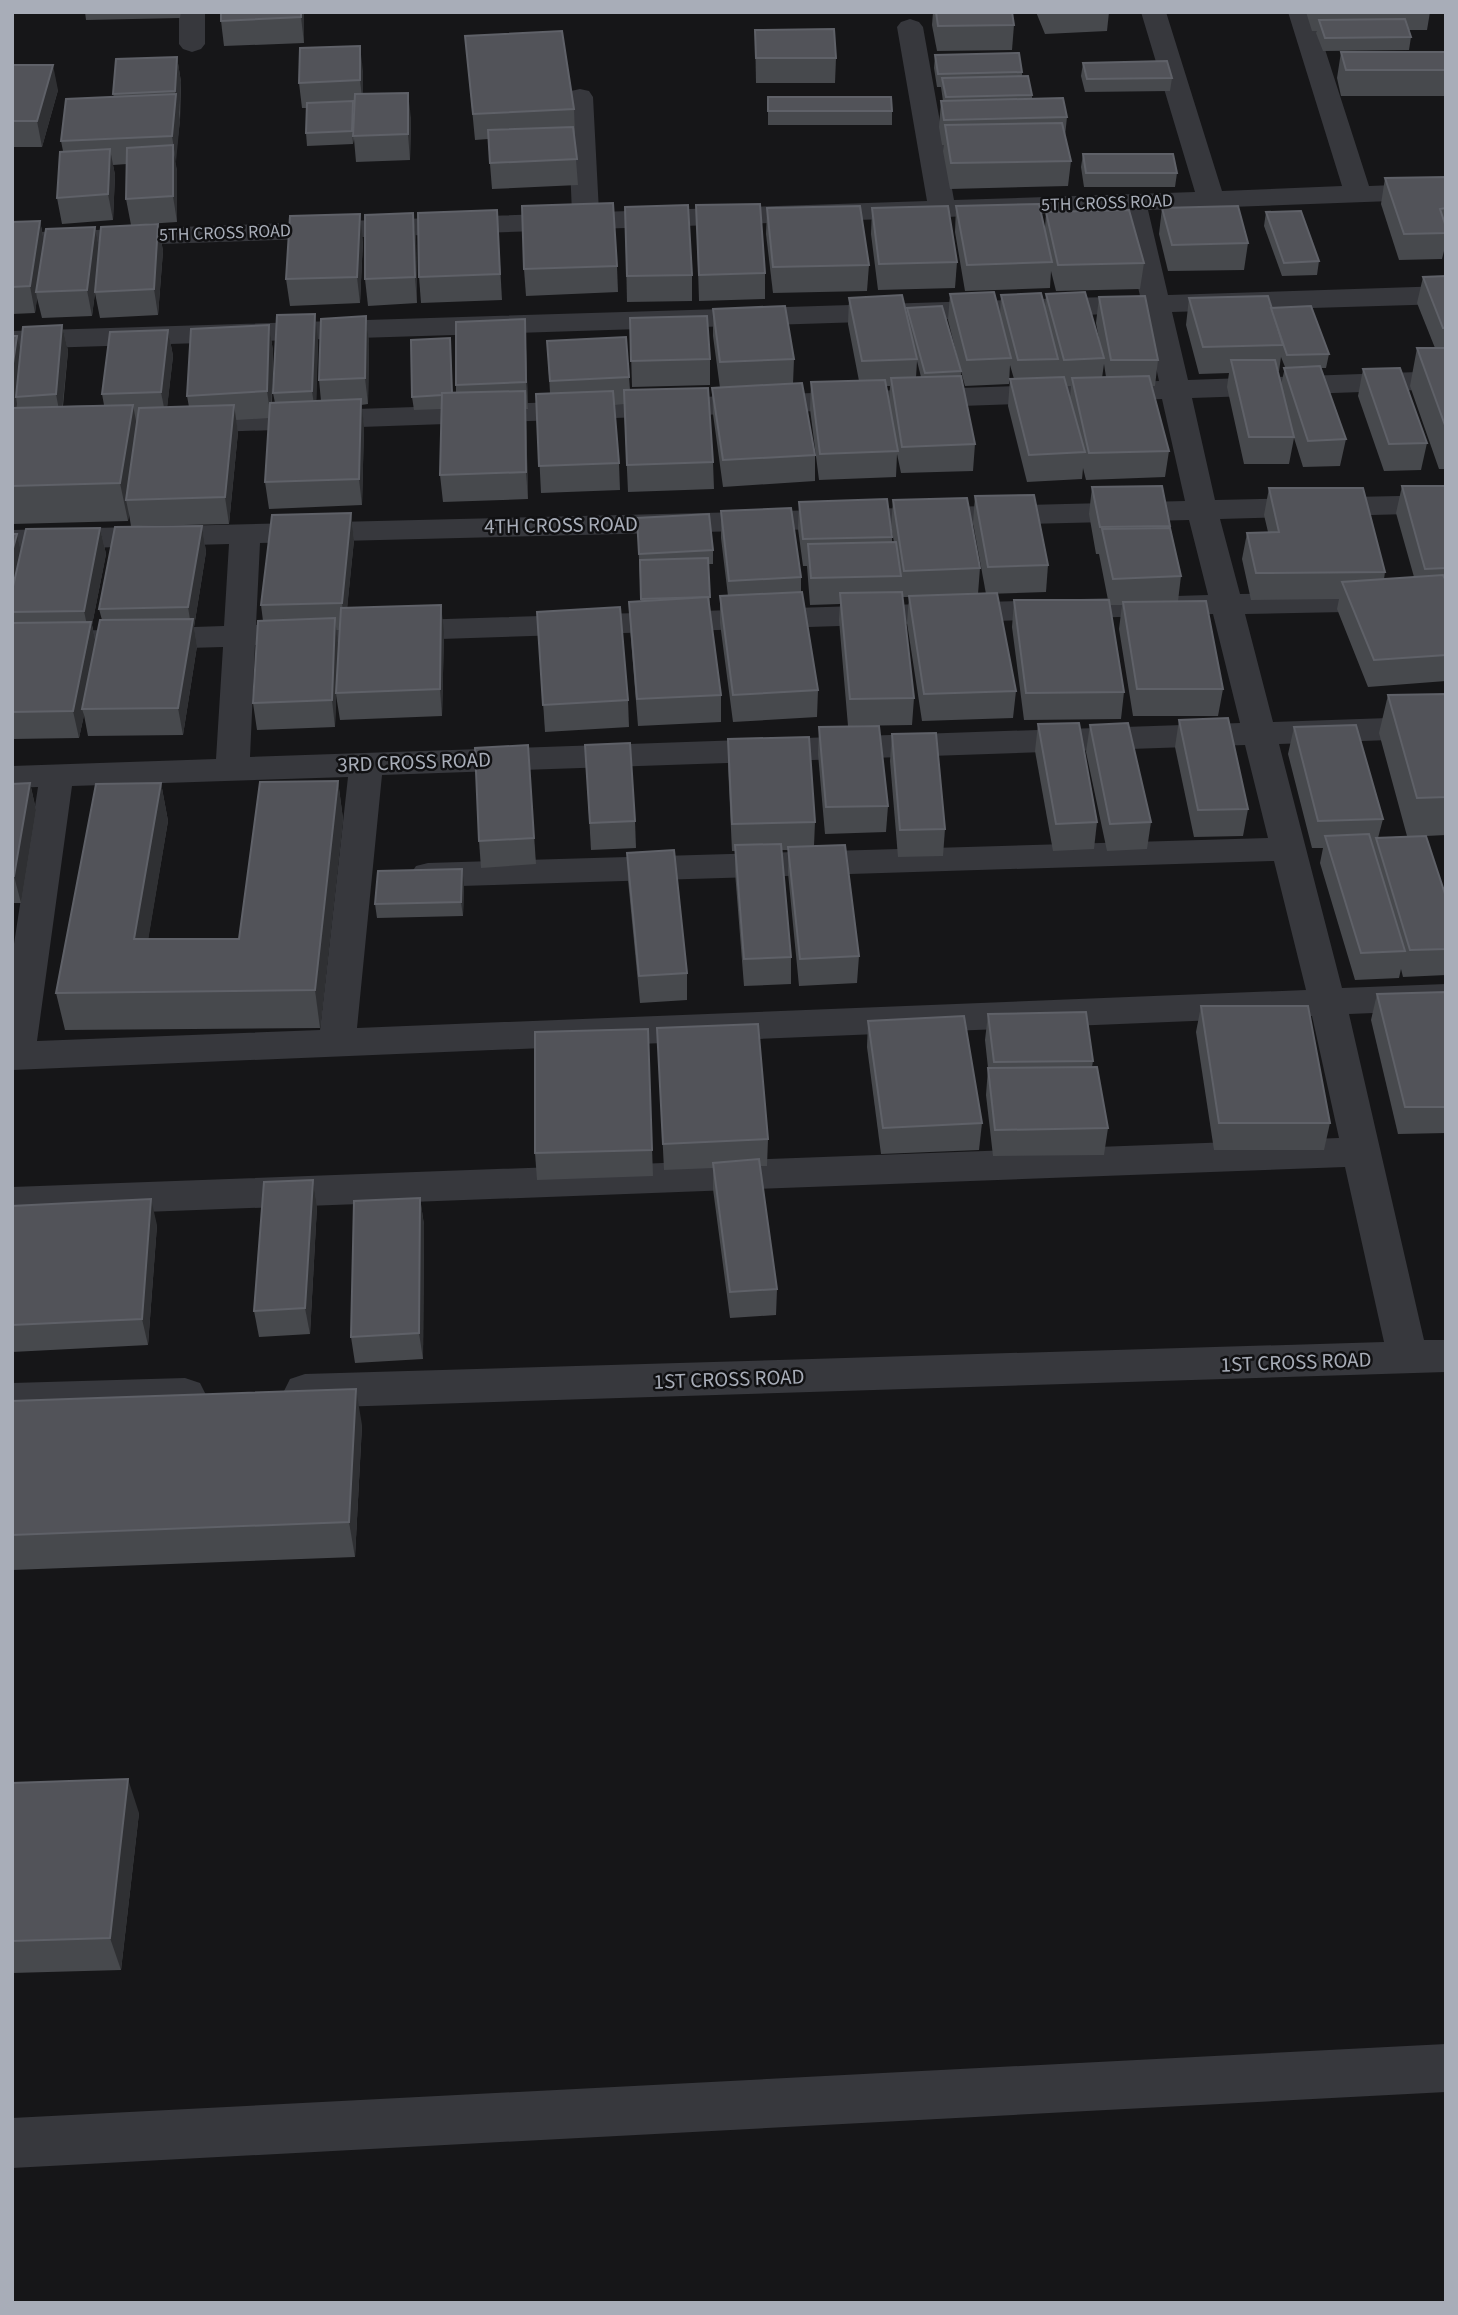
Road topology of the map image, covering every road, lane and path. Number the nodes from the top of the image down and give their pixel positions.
1 (192, 12) edge
2 (1153, 12) edge
3 (1300, 12) edge
4 (909, 27) dead end
5 (192, 44) dead end
6 (580, 97) dead end
7 (1446, 191) edge
8 (1358, 194) junction
9 (1211, 200) junction
10 (1133, 202) junction
11 (942, 208) junction
12 (586, 220) junction
13 (12, 241) edge
14 (1446, 295) edge
15 (1155, 303) junction
16 (12, 340) edge
17 (1446, 380) edge
18 (1173, 388) junction
19 (152, 425) edge
20 (1446, 503) edge
21 (1202, 509) junction
22 (245, 534) junction
23 (12, 540) edge
24 (1446, 600) edge
25 (1225, 604) junction
26 (239, 636) junction
27 (12, 643) edge
28 (1446, 727) edge
29 (1257, 732) junction
30 (366, 764) junction
31 (232, 769) junction
32 (57, 775) junction
33 (12, 777) edge
34 (1288, 849) junction
35 (428, 875) edge
36 (1446, 997) edge
37 (1327, 1000) junction
38 (337, 1041) junction
39 (14, 1056) edge
40 (1361, 1152) junction
41 (12, 1202) edge
42 (1427, 1357) edge
43 (264, 1393) edge
44 (222, 1394) edge
45 (12, 1400) edge
46 (1446, 2068) edge
47 (12, 2143) edge

1 - 5 street
2 - 9 street
3 - 8 street
4 - 11 street
6 - 12 street
7 - 8 street, 5TH CROSS ROAD
8 - 9 street, 5TH CROSS ROAD
9 - 10 street, 5TH CROSS ROAD
10 - 11 street, 5TH CROSS ROAD
10 - 15 street
11 - 12 street, 5TH CROSS ROAD
12 - 13 street, 5TH CROSS ROAD
14 - 15 street
15 - 16 street
15 - 18 street
17 - 18 street
18 - 19 street
18 - 21 street
20 - 21 street, 4TH CROSS ROAD
21 - 22 street, 4TH CROSS ROAD
21 - 25 street
22 - 23 street, 4TH CROSS ROAD
22 - 26 street
24 - 25 street
25 - 26 street
25 - 29 street
26 - 27 street
26 - 31 street
28 - 29 street, 3RD CROSS ROAD
29 - 30 street, 3RD CROSS ROAD
29 - 34 street
30 - 31 street, 3RD CROSS ROAD
30 - 38 street
31 - 32 street, 3RD CROSS ROAD
32 - 33 street, 3RD CROSS ROAD
32 - 39 street
34 - 35 street
34 - 37 street
36 - 37 street
37 - 38 street
37 - 40 street
38 - 39 street
40 - 41 street
40 - 42 street
42 - 43 street, 1ST CROSS ROAD
44 - 45 street
46 - 47 street

